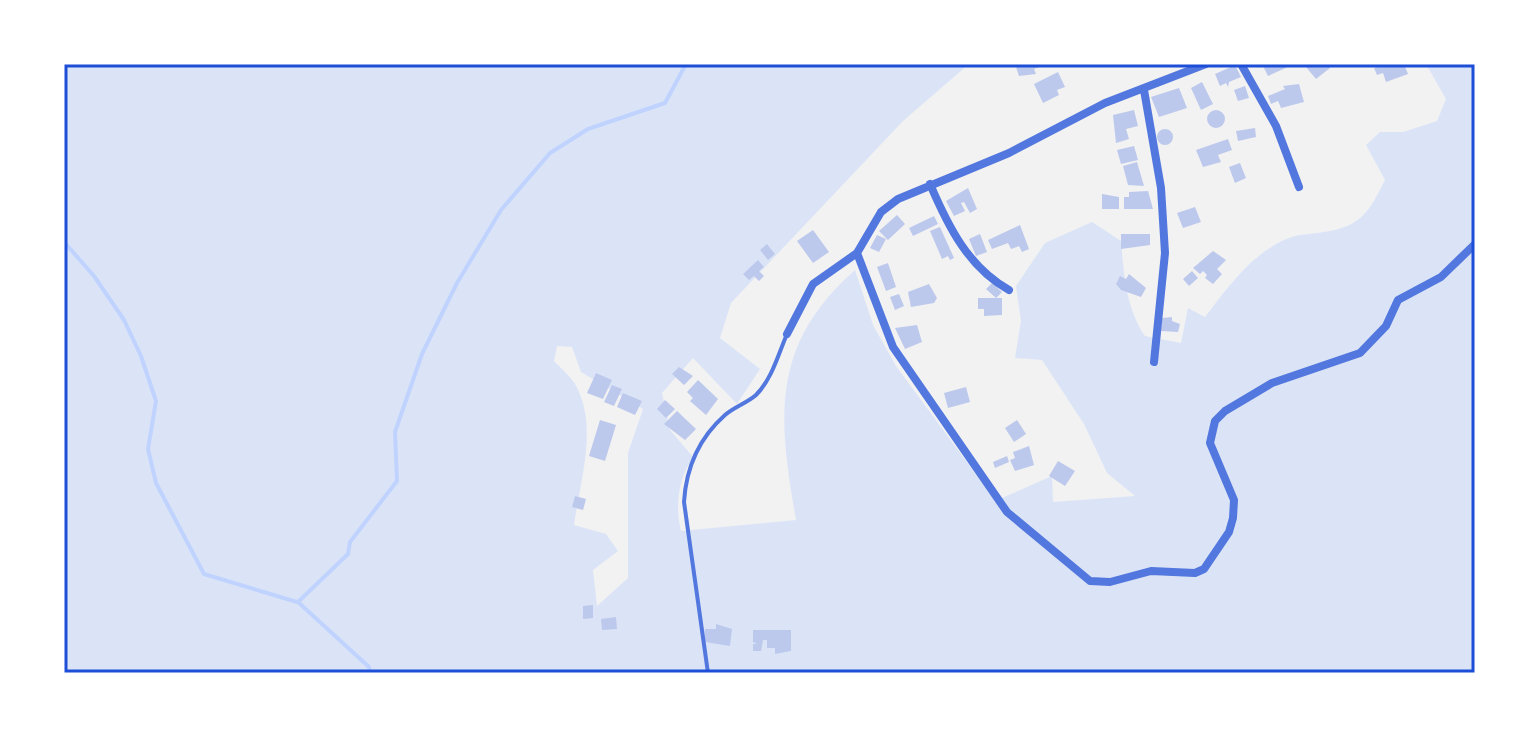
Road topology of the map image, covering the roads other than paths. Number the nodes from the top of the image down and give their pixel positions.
1 (1206, 64) edge
2 (1241, 64) edge
3 (1144, 90) junction
4 (930, 184) junction
5 (1299, 187) dead end
6 (1475, 244) edge
7 (857, 253) junction
8 (1009, 290) dead end
9 (787, 334) joint
10 (1154, 362) dead end
11 (708, 673) edge

1 - 3 street
2 - 5 street
3 - 4 street
3 - 10 street
4 - 7 street
4 - 8 street
6 - 7 street
7 - 9 street
9 - 11 lane

